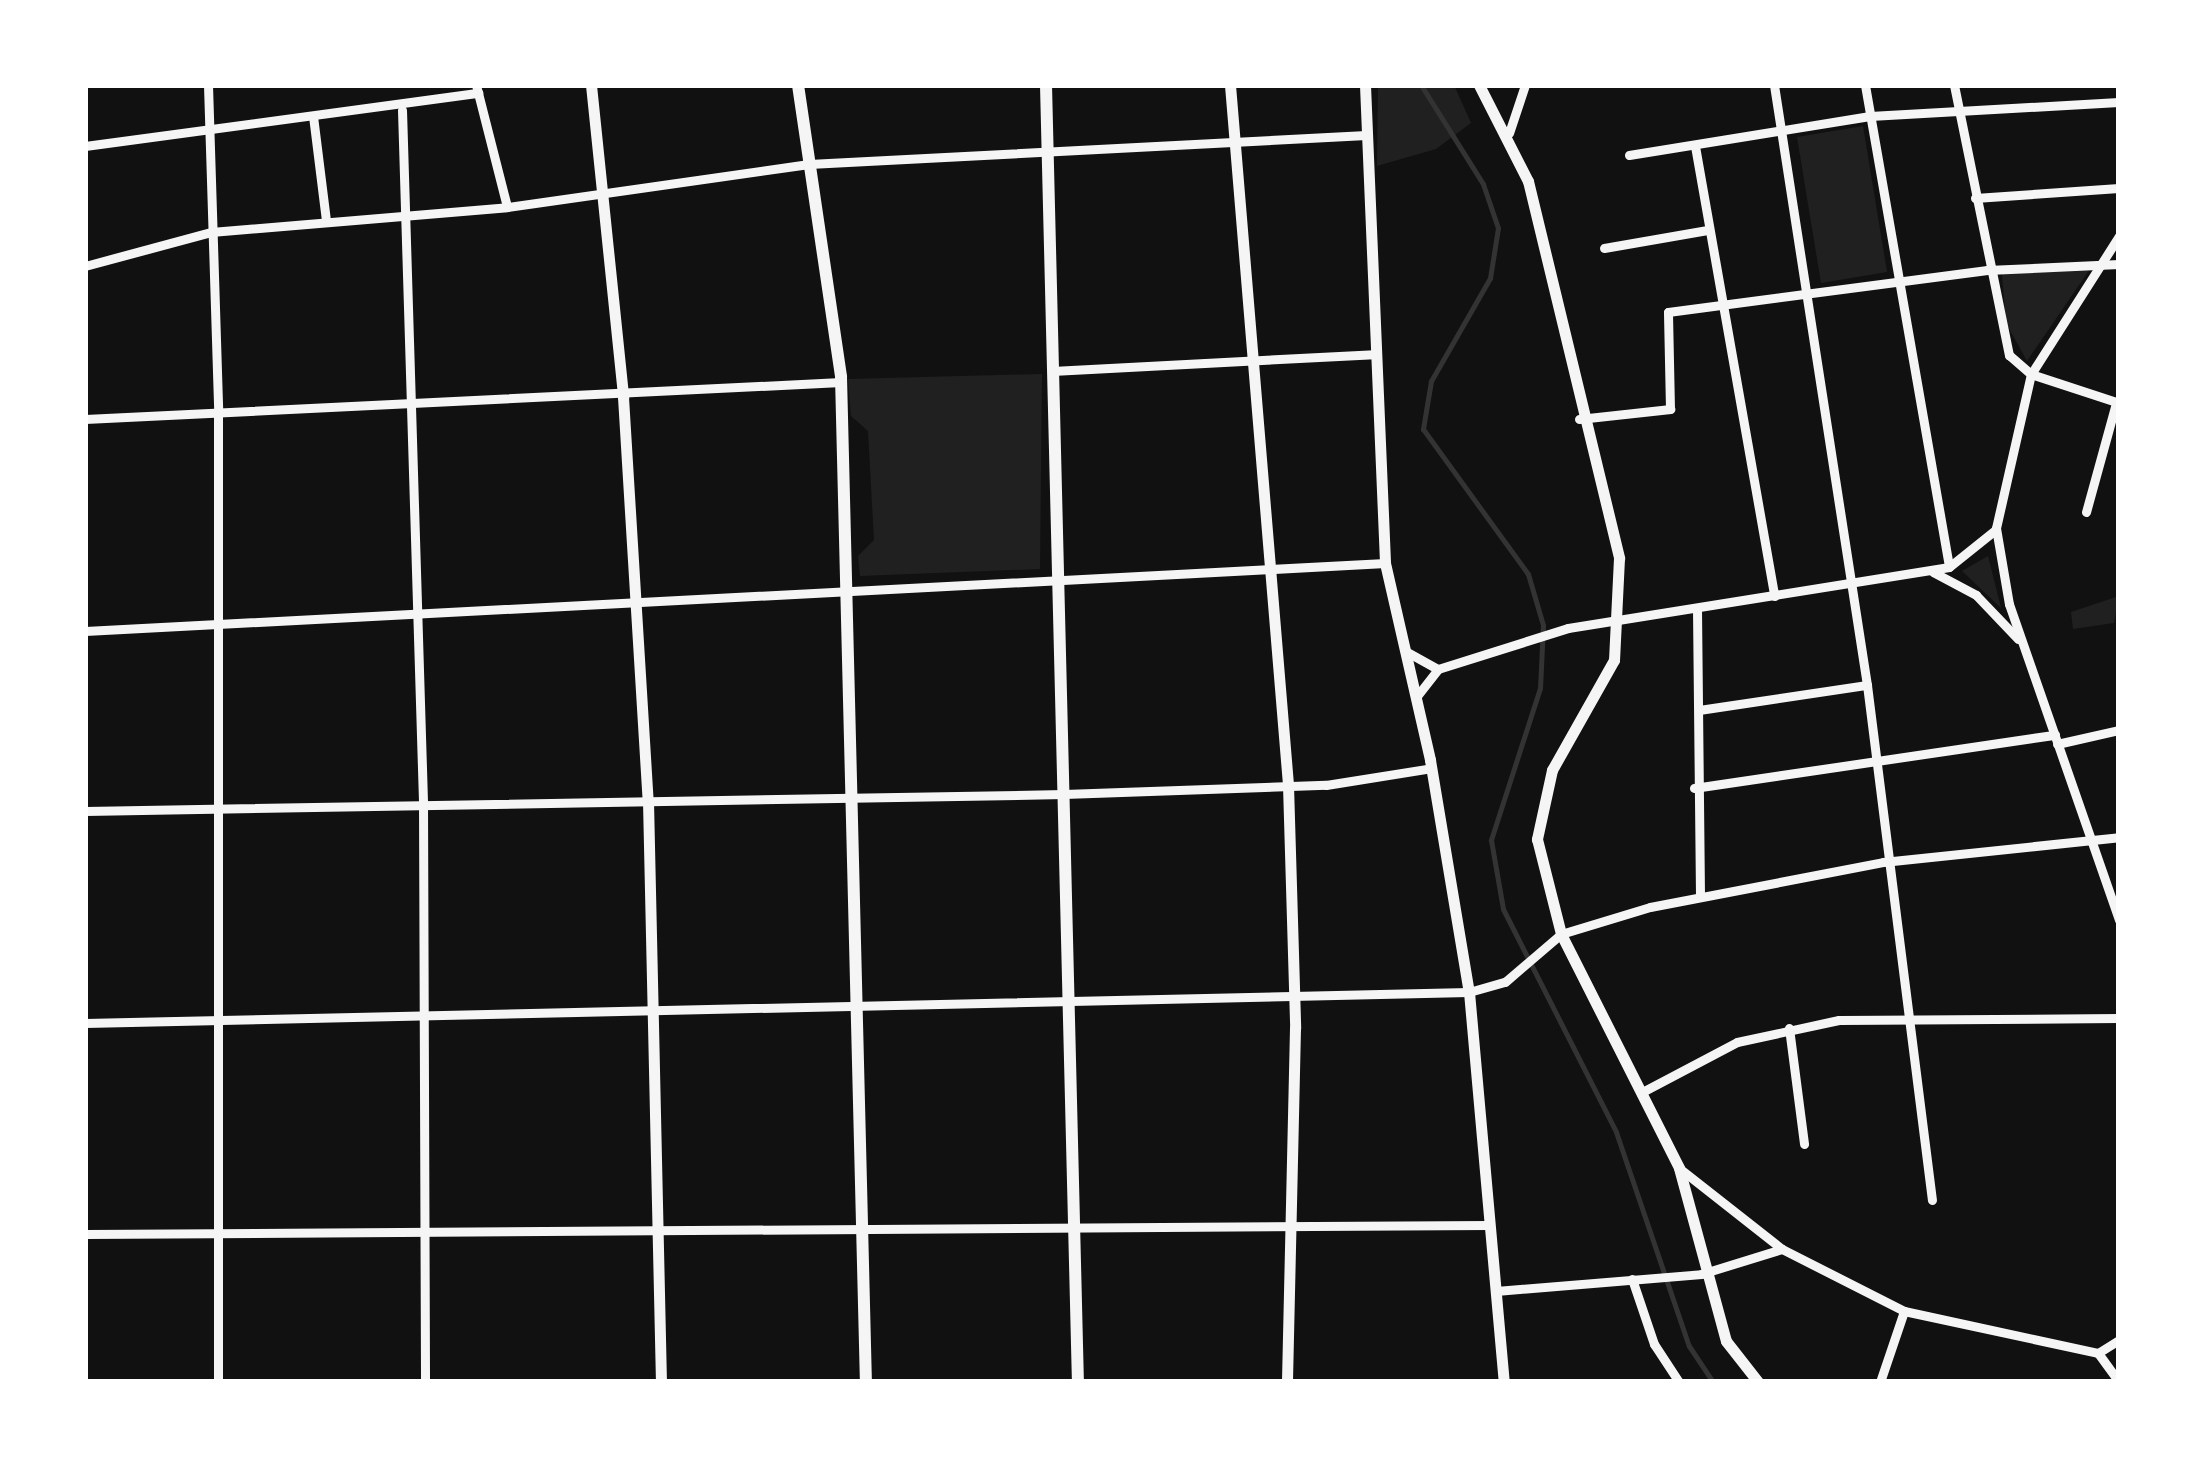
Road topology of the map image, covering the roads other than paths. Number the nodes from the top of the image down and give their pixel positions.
1 (208, 85) edge
2 (590, 85) edge
3 (798, 85) edge
4 (1046, 85) edge
5 (1230, 85) edge
6 (1365, 85) edge
7 (1479, 85) edge
8 (1526, 85) edge
9 (1774, 85) edge
10 (1865, 85) edge
11 (1954, 85) edge
12 (477, 89) edge
13 (2119, 102) edge
14 (1958, 108) junction
15 (402, 110) junction
16 (313, 116) junction
17 (1870, 116) junction
18 (209, 124) junction
19 (1782, 129) junction
20 (1508, 133) junction
21 (1366, 135) junction
22 (1232, 142) junction
23 (85, 146) edge
24 (1046, 146) junction
25 (1694, 146) junction
26 (1629, 155) dead end
27 (809, 164) junction
28 (2119, 188) edge
29 (603, 189) junction
30 (1975, 198) junction
31 (506, 206) junction
32 (412, 216) junction
33 (326, 222) junction
34 (1707, 230) junction
35 (211, 232) junction
36 (2119, 236) edge
37 (1604, 248) dead end
38 (2104, 261) junction
39 (2119, 264) edge
40 (85, 266) edge
41 (1987, 270) junction
42 (1896, 283) junction
43 (1806, 296) junction
44 (1719, 311) junction
45 (1374, 354) junction
46 (1250, 361) junction
47 (1052, 371) junction
48 (2031, 374) junction
49 (841, 382) junction
50 (622, 397) junction
51 (414, 401) junction
52 (2118, 403) edge
53 (218, 412) junction
54 (85, 419) edge
55 (1579, 419) junction
56 (2086, 512) dead end
57 (1996, 528) junction
58 (1385, 563) junction
59 (1949, 567) junction
60 (1274, 571) junction
61 (1931, 571) junction
62 (1057, 577) junction
63 (1850, 583) junction
64 (847, 585) junction
65 (1774, 596) junction
66 (634, 599) junction
67 (1696, 609) junction
68 (418, 611) junction
69 (1623, 614) junction
70 (219, 624) junction
71 (85, 631) edge
72 (2023, 645) junction
73 (1407, 652) junction
74 (1438, 669) junction
75 (1867, 685) junction
76 (1416, 696) junction
77 (1699, 710) junction
78 (2119, 730) edge
79 (2056, 740) junction
80 (1874, 758) junction
81 (1432, 768) junction
82 (1288, 786) junction
83 (1694, 788) junction
84 (854, 794) junction
85 (1064, 794) junction
86 (648, 801) junction
87 (423, 802) junction
88 (217, 810) junction
89 (85, 812) edge
90 (2119, 837) edge
91 (2090, 840) junction
92 (1883, 862) junction
93 (1700, 896) junction
94 (2119, 920) edge
95 (1561, 934) junction
96 (1468, 992) junction
97 (1293, 999) junction
98 (855, 1002) junction
99 (1066, 1002) junction
100 (422, 1014) junction
101 (652, 1014) junction
102 (1902, 1018) junction
103 (2119, 1018) edge
104 (218, 1021) junction
105 (85, 1023) edge
106 (1788, 1028) junction
107 (1646, 1090) junction
108 (1804, 1144) dead end
109 (1680, 1168) junction
110 (1932, 1200) dead end
111 (657, 1224) junction
112 (1490, 1225) junction
113 (864, 1226) junction
114 (1073, 1228) junction
115 (1290, 1228) junction
116 (218, 1232) junction
117 (423, 1232) junction
118 (85, 1234) edge
119 (1782, 1248) junction
120 (1695, 1275) junction
121 (1632, 1280) junction
122 (1496, 1291) junction
123 (1904, 1311) junction
124 (2119, 1340) edge
125 (2098, 1353) junction
126 (218, 1382) edge
127 (425, 1382) edge
128 (661, 1382) edge
129 (866, 1382) edge
130 (1078, 1382) edge
131 (1288, 1382) edge
132 (1504, 1382) edge
133 (1680, 1382) edge
134 (1758, 1382) edge
135 (1880, 1382) edge
136 (2118, 1382) edge

1 - 18 street
2 - 29 street
3 - 27 main road
4 - 24 main road
5 - 22 street
6 - 21 street
7 - 20 street
8 - 20 street
9 - 19 street
10 - 17 street
11 - 14 street
12 - 15 street
12 - 31 street
13 - 14 street
14 - 17 street
14 - 30 street
15 - 16 street
15 - 32 street
16 - 18 street
16 - 33 street
17 - 19 street
17 - 42 street
18 - 23 street
18 - 35 street
19 - 25 street
19 - 43 street
20 - 55 street
21 - 22 street
21 - 45 street
22 - 24 street
22 - 46 street
24 - 27 street
24 - 47 main road
25 - 26 street
25 - 34 street
27 - 29 street
27 - 49 main road
28 - 30 street
29 - 31 street
29 - 50 street
30 - 41 street
31 - 32 street
32 - 33 street
32 - 51 street
33 - 35 street
34 - 37 street
34 - 44 street
35 - 40 street
35 - 53 street
36 - 38 street
38 - 39 street
38 - 41 street
38 - 48 street
41 - 42 street
41 - 48 street
42 - 43 street
42 - 59 street
43 - 44 street
43 - 63 street
44 - 55 street
44 - 65 street
45 - 46 street
45 - 58 street
46 - 47 street
46 - 60 street
47 - 62 main road
48 - 52 street
48 - 57 street
49 - 50 street
49 - 64 main road
50 - 51 street
50 - 66 street
51 - 53 street
51 - 68 street
52 - 56 street
53 - 54 street
53 - 70 street
55 - 69 street
57 - 59 street
57 - 72 street
58 - 60 street
58 - 73 street
59 - 61 street
60 - 62 street
60 - 82 street
61 - 63 street
61 - 72 street
62 - 64 street
62 - 85 main road
63 - 65 street
63 - 75 street
64 - 66 street
64 - 84 main road
65 - 67 street
66 - 68 street
66 - 86 street
67 - 69 street
67 - 77 street
68 - 70 street
68 - 87 street
69 - 74 street
69 - 95 street
70 - 71 street
70 - 88 street
72 - 79 street
73 - 74 street
73 - 76 street
74 - 76 street
75 - 77 street
75 - 80 street
76 - 81 street
77 - 83 street
78 - 79 street
79 - 80 street
79 - 91 street
80 - 83 street
80 - 92 street
81 - 82 street
81 - 96 street
82 - 85 street
82 - 97 street
83 - 93 street
84 - 85 street
84 - 86 street
84 - 98 main road
85 - 99 main road
86 - 87 street
86 - 101 street
87 - 88 street
87 - 100 street
88 - 89 street
88 - 104 street
90 - 91 street
91 - 92 street
91 - 94 street
92 - 93 street
92 - 102 street
93 - 95 street
95 - 96 street
95 - 107 street
96 - 97 street
96 - 112 street
97 - 99 street
97 - 115 street
98 - 99 street
98 - 101 street
98 - 113 main road
99 - 114 main road
100 - 101 street
100 - 104 street
100 - 117 street
101 - 111 street
102 - 103 street
102 - 106 street
102 - 110 street
104 - 105 street
104 - 116 street
106 - 107 street
106 - 108 street
107 - 109 street
109 - 119 street
109 - 120 street
111 - 113 street
111 - 117 street
111 - 128 street
112 - 115 street
112 - 122 street
113 - 114 street
113 - 129 main road
114 - 115 street
114 - 130 main road
115 - 131 street
116 - 117 street
116 - 118 street
116 - 126 street
117 - 127 street
119 - 120 street
119 - 123 street
120 - 121 street
120 - 134 street
121 - 122 street
121 - 133 street
122 - 132 street
123 - 125 street
123 - 135 street
124 - 125 street
125 - 136 street

